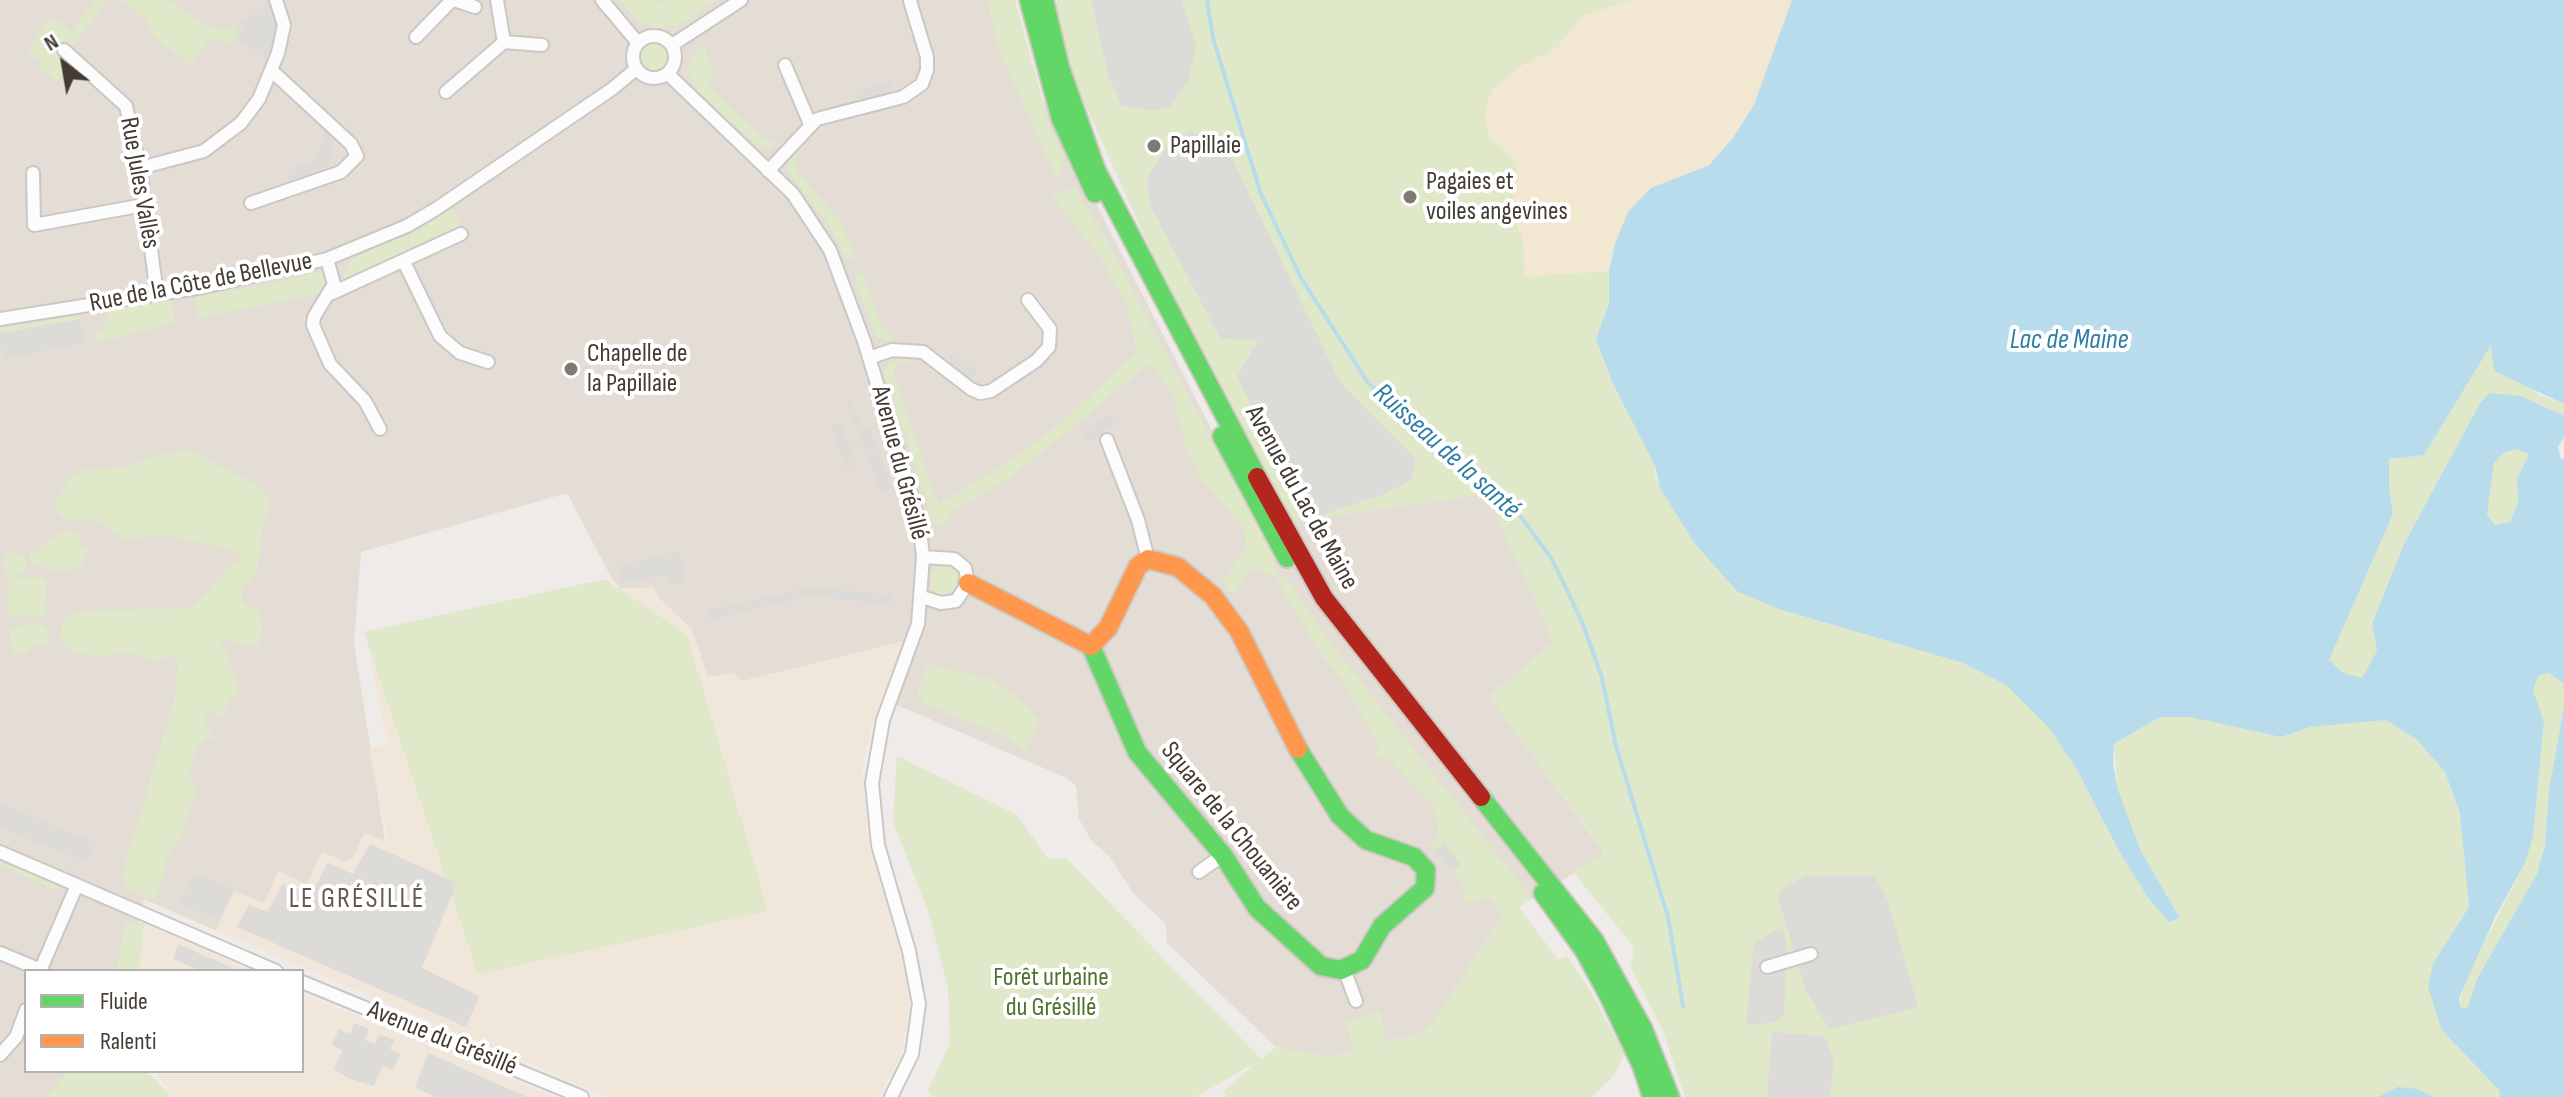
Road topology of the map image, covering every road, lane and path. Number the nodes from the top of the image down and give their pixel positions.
1 (276, 0) edge
2 (453, 0) edge
3 (497, 0) edge
4 (602, 0) edge
5 (741, 0) edge
6 (1029, 0) edge
7 (1044, 0) edge
8 (910, 1) edge
9 (475, 7) dead end
10 (416, 37) dead end
11 (504, 42) junction
12 (638, 43) junction
13 (542, 45) dead end
14 (672, 45) junction
15 (64, 50) dead end
16 (785, 65) dead end
17 (636, 69) junction
18 (272, 71) junction
19 (668, 74) junction
20 (446, 92) dead end
21 (810, 124) junction
22 (140, 168) junction
23 (768, 171) junction
24 (33, 173) dead end
25 (251, 203) dead end
26 (144, 205) junction
27 (461, 234) dead end
28 (327, 259) junction
29 (404, 262) junction
30 (157, 294) junction
31 (328, 295) junction
32 (1028, 300) dead end
33 (0, 319) edge
34 (869, 358) junction
35 (488, 362) dead end
36 (380, 429) dead end
37 (1107, 440) dead end
38 (923, 557) junction
39 (1148, 559) junction
40 (968, 583) junction
41 (922, 597) junction
42 (1091, 646) junction
43 (0, 852) edge
44 (1223, 855) junction
45 (1199, 872) dead end
46 (77, 885) junction
47 (0, 953) edge
48 (1811, 954) dead end
49 (1767, 967) dead end
50 (36, 969) edge
51 (42, 969) edge
52 (271, 969) edge
53 (1344, 969) junction
54 (304, 983) edge
55 (1356, 1001) dead end
56 (24, 1015) edge
57 (0, 1055) edge
58 (900, 1084) junction
59 (582, 1097) edge
60 (891, 1097) edge
61 (906, 1097) edge
62 (1652, 1097) edge
63 (1670, 1097) edge

1 - 18 street
2 - 9 street
2 - 10 street
3 - 11 street
4 - 12 street
5 - 14 street
6 - 62 street, Avenue du Lac de Maine
7 - 63 street, Avenue du Lac de Maine
8 - 21 street
11 - 13 street
11 - 20 street
12 - 14 street
12 - 17 street
14 - 19 street
15 - 22 street, Rue Jules Vallès
16 - 21 street
17 - 19 street
17 - 28 street, Rue de la Côte de Bellevue
18 - 22 street
18 - 25 street
19 - 23 street, Avenue du Grésillé
21 - 23 street
22 - 26 street, Rue Jules Vallès
23 - 34 street, Avenue du Grésillé
24 - 26 street
26 - 30 street, Rue Jules Vallès
27 - 29 street
28 - 30 street, Rue de la Côte de Bellevue
28 - 31 street
29 - 31 street
29 - 35 street
30 - 33 street, Rue de la Côte de Bellevue
31 - 36 street
32 - 34 street
34 - 38 street, Avenue du Grésillé
37 - 39 street
38 - 40 street
38 - 41 street, Avenue du Grésillé
39 - 42 street
39 - 53 street
40 - 41 street
40 - 42 street
41 - 58 street, Avenue du Grésillé
42 - 44 street, Square de la Chouanière
43 - 46 street
44 - 45 street
44 - 53 street, Square de la Chouanière
46 - 51 street
46 - 52 street
47 - 50 street
48 - 49 street
53 - 55 street
54 - 59 street, Avenue du Grésillé
56 - 57 street
58 - 60 street, Avenue du Grésillé
58 - 61 street

